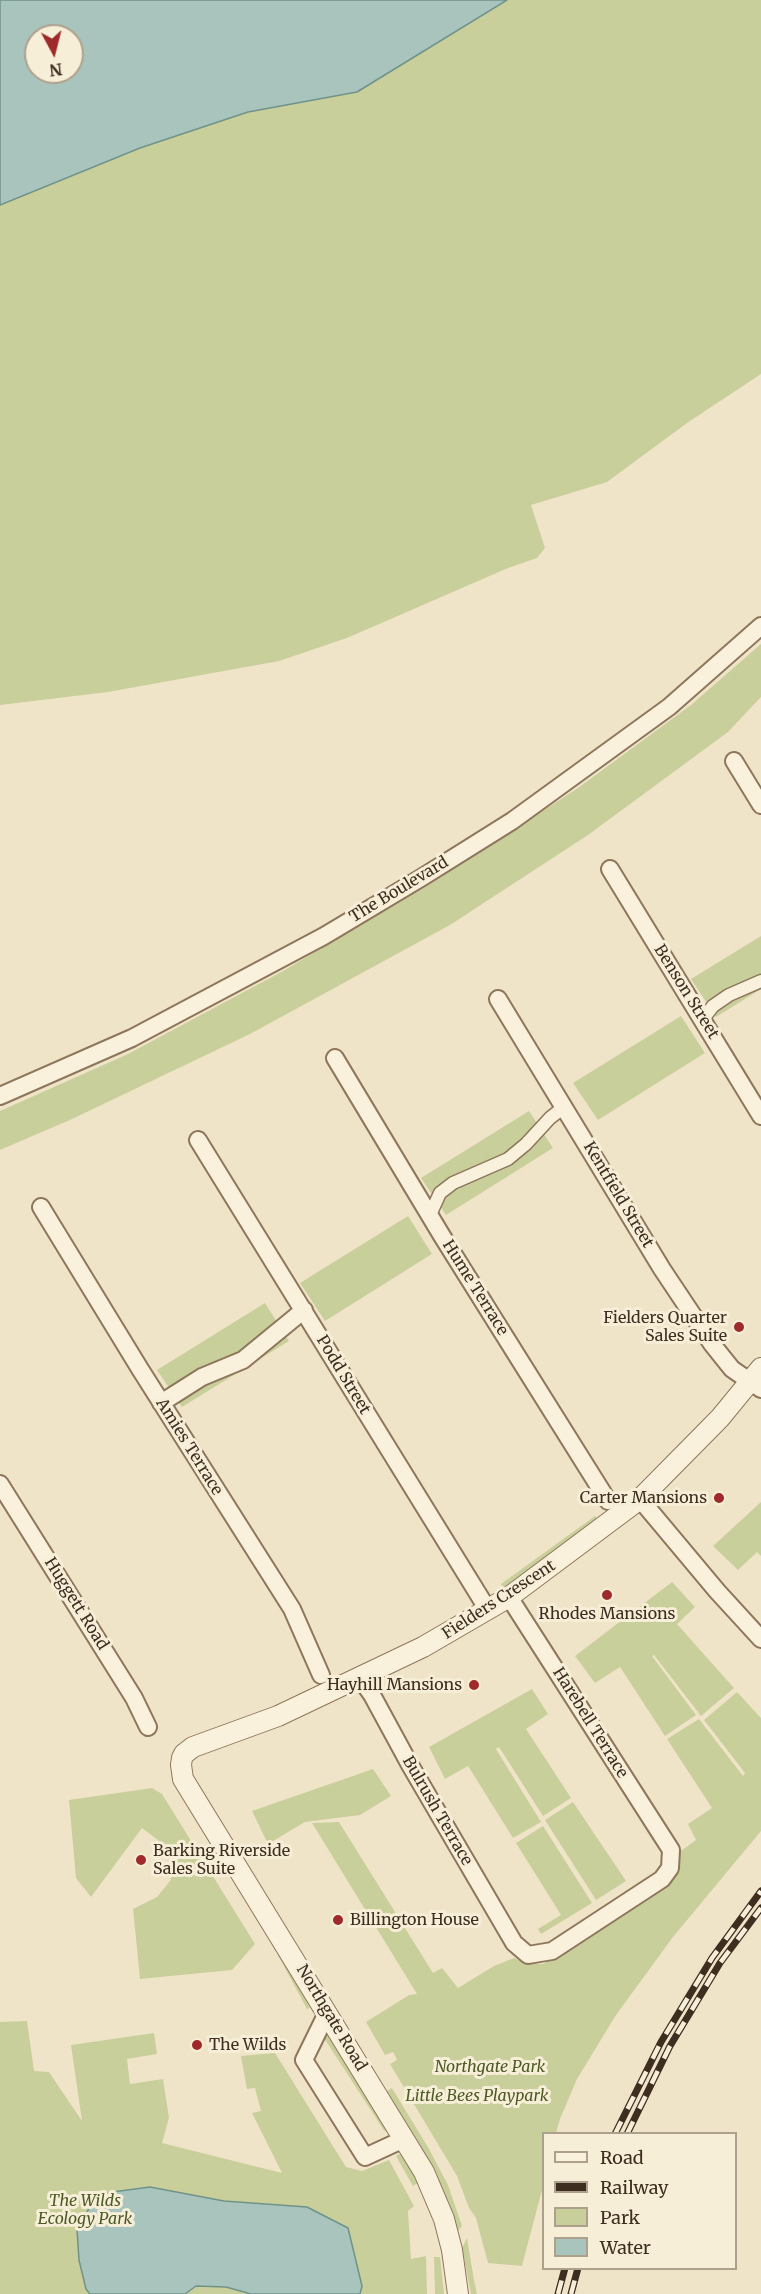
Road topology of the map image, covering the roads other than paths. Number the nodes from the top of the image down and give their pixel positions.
1 (761, 626) edge
2 (734, 761) dead end
3 (761, 805) edge
4 (610, 869) dead end
5 (761, 981) edge
6 (498, 999) dead end
7 (703, 1019) junction
8 (335, 1058) dead end
9 (0, 1096) edge
10 (564, 1107) junction
11 (761, 1116) edge
12 (198, 1140) dead end
13 (41, 1207) dead end
14 (430, 1215) junction
15 (304, 1310) junction
16 (758, 1379) edge
17 (161, 1402) junction
18 (0, 1484) edge
19 (645, 1505) junction
20 (614, 1508) junction
21 (515, 1605) junction
22 (488, 1610) junction
23 (761, 1639) edge
24 (360, 1678) junction
25 (324, 1684) junction
26 (148, 1727) dead end
27 (184, 1754) joint
28 (514, 1943) joint
29 (327, 2013) junction
30 (404, 2139) junction
31 (458, 2294) edge

1 - 9 street, The Boulevard
2 - 3 street
4 - 7 street, Benson Street
5 - 7 street
6 - 10 street, Kentfield Street
7 - 11 street, Benson Street
8 - 14 street, Hume Terrace
10 - 14 street
10 - 16 street, Kentfield Street
12 - 15 street, Podd Street
13 - 17 street, Amies Terrace
14 - 20 street, Hume Terrace
15 - 17 street
15 - 22 street, Podd Street
16 - 19 street, Fielders Crescent
17 - 25 street, Amies Terrace
18 - 26 street, Huggett Road
19 - 20 street, Fielders Crescent
19 - 23 street
20 - 21 street, Fielders Crescent
21 - 22 street, Fielders Crescent
21 - 28 street, Harebell Terrace
22 - 24 street, Fielders Crescent
24 - 25 street, Fielders Crescent
24 - 28 street, Bulrush Terrace
25 - 27 street, Fielders Crescent
27 - 29 street, Northgate Road
29 - 30 street, Northgate Road
29 - 30 street
30 - 31 street, Northgate Road

